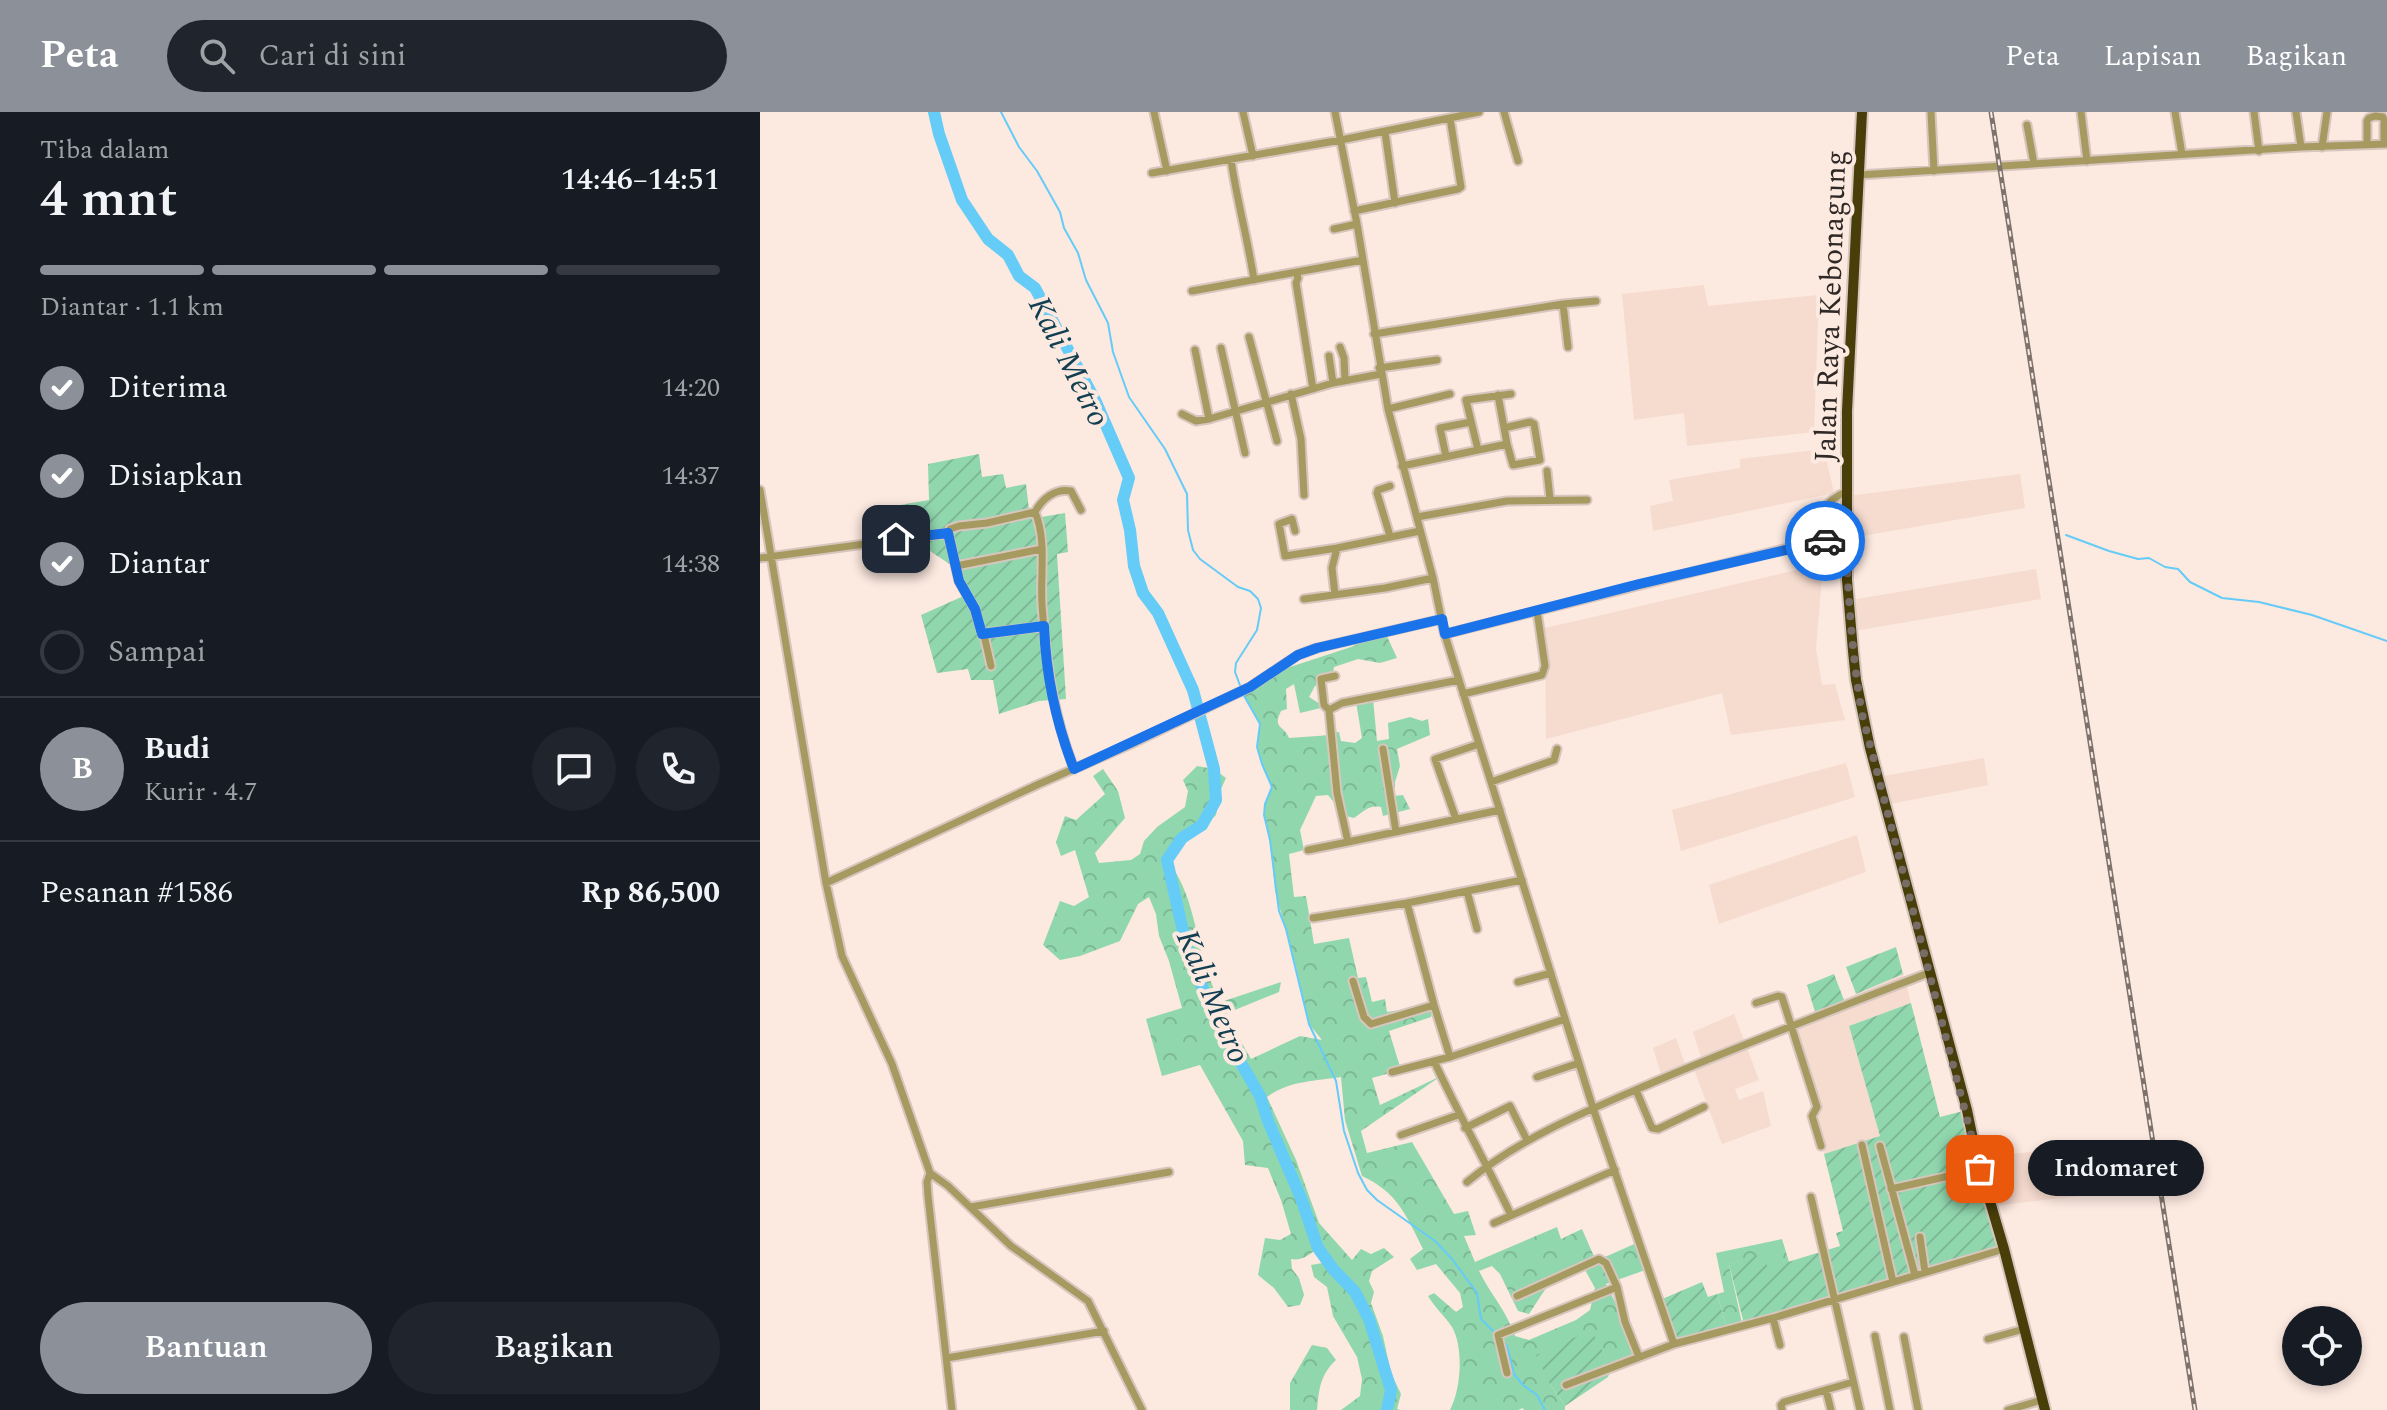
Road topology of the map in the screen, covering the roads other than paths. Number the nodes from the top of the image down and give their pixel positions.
1 (1154, 112) edge
2 (1243, 112) edge
3 (1335, 112) edge
4 (1479, 112) edge
5 (1504, 112) edge
6 (1862, 112) edge
7 (1931, 112) edge
8 (2081, 112) edge
9 (2175, 112) edge
10 (2254, 112) edge
11 (2296, 112) edge
12 (2327, 112) edge
13 (2375, 114) edge
14 (1450, 118) junction
15 (2027, 125) dead end
16 (1385, 132) junction
17 (1341, 140) junction
18 (2367, 144) junction
19 (2386, 144) edge
20 (2301, 147) junction
21 (2322, 147) junction
22 (2259, 151) junction
23 (2182, 154) junction
24 (1253, 156) junction
25 (1231, 160) junction
26 (1518, 161) dead end
27 (2087, 161) junction
28 (2034, 164) junction
29 (1167, 171) junction
30 (1934, 171) junction
31 (1152, 173) dead end
32 (1859, 175) junction
33 (1395, 203) junction
34 (1354, 211) junction
35 (1357, 224) junction
36 (1334, 229) dead end
37 (1363, 260) junction
38 (1296, 272) junction
39 (1254, 280) junction
40 (1192, 291) dead end
41 (1596, 301) dead end
42 (1563, 304) junction
43 (1374, 334) junction
44 (1249, 337) dead end
45 (1340, 347) dead end
46 (1568, 347) dead end
47 (1221, 348) dead end
48 (1195, 350) dead end
49 (1329, 356) dead end
50 (1437, 360) dead end
51 (1380, 371) junction
52 (1345, 380) junction
53 (1333, 383) junction
54 (1313, 389) junction
55 (1291, 394) junction
56 (1450, 394) dead end
57 (1511, 394) dead end
58 (1498, 395) junction
59 (1266, 402) junction
60 (1388, 409) junction
61 (1237, 412) junction
62 (1182, 414) dead end
63 (1209, 419) junction
64 (1471, 422) junction
65 (1504, 428) junction
66 (1277, 441) dead end
67 (1507, 444) junction
68 (1478, 450) junction
69 (1245, 453) dead end
70 (1446, 456) junction
71 (1402, 466) junction
72 (1547, 471) dead end
73 (1390, 486) dead end
74 (760, 490) edge
75 (1846, 492) junction
76 (1304, 495) dead end
77 (1550, 499) junction
78 (1587, 500) dead end
79 (1081, 510) dead end
80 (1035, 512) junction
81 (1417, 517) junction
82 (1295, 531) dead end
83 (1420, 531) junction
84 (948, 533) junction
85 (1390, 536) junction
86 (1846, 537) junction
87 (1808, 543) junction
88 (1337, 548) junction
89 (1042, 549) junction
90 (772, 556) junction
91 (760, 558) edge
92 (956, 566) junction
93 (1433, 578) junction
94 (1335, 595) junction
95 (1304, 599) dead end
96 (1537, 611) junction
97 (1044, 626) junction
98 (1443, 627) junction
99 (984, 635) junction
100 (991, 666) dead end
101 (1335, 676) dead end
102 (1459, 680) junction
103 (1463, 694) junction
104 (1329, 710) junction
105 (1479, 744) junction
106 (1383, 749) dead end
107 (1557, 749) dead end
108 (1074, 769) junction
109 (1491, 782) junction
110 (1500, 810) junction
111 (1456, 819) junction
112 (1396, 832) junction
113 (1348, 842) junction
114 (1308, 850) dead end
115 (1522, 880) junction
116 (826, 883) junction
117 (1467, 891) junction
118 (1407, 903) junction
119 (1313, 918) dead end
120 (1477, 929) dead end
121 (1931, 972) junction
122 (1551, 973) junction
123 (1353, 981) dead end
124 (1518, 982) dead end
125 (1756, 1003) dead end
126 (1434, 1005) junction
127 (1565, 1019) junction
128 (1791, 1025) junction
129 (1450, 1057) junction
130 (1434, 1061) junction
131 (1579, 1063) junction
132 (1392, 1072) dead end
133 (1537, 1077) dead end
134 (1636, 1090) junction
135 (1704, 1107) dead end
136 (1593, 1108) junction
137 (1458, 1115) junction
138 (1465, 1128) junction
139 (1401, 1135) dead end
140 (1527, 1140) junction
141 (1862, 1145) dead end
142 (1821, 1146) dead end
143 (1880, 1146) dead end
144 (1488, 1165) junction
145 (1980, 1169) junction
146 (1615, 1170) junction
147 (1169, 1172) dead end
148 (930, 1173) junction
149 (1467, 1182) dead end
150 (1891, 1189) junction
151 (1811, 1197) dead end
152 (971, 1207) junction
153 (1511, 1215) junction
154 (1494, 1223) dead end
155 (1920, 1237) dead end
156 (2004, 1249) junction
157 (1925, 1272) junction
158 (1915, 1275) junction
159 (1893, 1282) junction
160 (1617, 1287) junction
161 (1517, 1296) dead end
162 (1835, 1299) junction
163 (1773, 1318) junction
164 (2024, 1329) junction
165 (1104, 1331) junction
166 (1875, 1336) dead end
167 (1904, 1337) dead end
168 (1988, 1339) dead end
169 (1674, 1344) junction
170 (1780, 1345) dead end
171 (1639, 1357) junction
172 (947, 1358) junction
173 (1507, 1373) dead end
174 (1853, 1382) junction
175 (1566, 1385) dead end
176 (1826, 1390) junction
177 (2044, 1405) edge
178 (952, 1410) edge
179 (1142, 1410) edge
180 (1782, 1410) edge
181 (1831, 1410) edge
182 (1860, 1410) edge
183 (1890, 1410) edge
184 (1918, 1410) edge
185 (2008, 1410) edge

1 - 29 street
2 - 24 street
3 - 17 street
4 - 14 street
5 - 26 street
6 - 32 highway, Jalan Raya Kebonagung
7 - 30 street
8 - 27 street
9 - 23 street
10 - 22 street
11 - 20 street
12 - 21 street
13 - 18 street
13 - 19 street
14 - 16 street
14 - 33 street
15 - 28 street
16 - 17 street
16 - 33 street
17 - 24 street
17 - 34 street
18 - 19 street
18 - 21 street
20 - 21 street
20 - 22 street
22 - 23 street
23 - 27 street
24 - 25 street
25 - 29 street
25 - 39 street
27 - 28 street
28 - 30 street
29 - 31 street
30 - 32 street
32 - 75 highway, Jalan Raya Kebonagung
33 - 34 street
34 - 35 street
35 - 36 street
35 - 37 street
37 - 38 street
37 - 43 street
38 - 39 street
38 - 54 street
39 - 40 street
41 - 42 street
42 - 43 street
42 - 46 street
43 - 51 street
44 - 59 street
45 - 52 street
47 - 61 street
48 - 63 street
49 - 53 street
50 - 51 street
51 - 52 street
51 - 60 street
52 - 53 street
53 - 54 street
54 - 55 street
55 - 59 street
55 - 76 street
56 - 60 street
57 - 58 street
58 - 64 street
58 - 65 street
59 - 61 street
59 - 66 street
60 - 71 street
61 - 63 street
61 - 69 street
62 - 63 street
64 - 68 street
64 - 70 street
65 - 67 street
65 - 67 street
67 - 68 street
68 - 70 street
70 - 71 street
71 - 81 street
72 - 77 street
73 - 85 street
74 - 90 street
75 - 86 highway, Jalan Raya Kebonagung
75 - 87 street
77 - 78 street
77 - 81 street
79 - 80 street
80 - 84 street
80 - 89 street
81 - 83 street
82 - 88 street
83 - 85 street
83 - 93 street
84 - 90 street
84 - 92 street
85 - 88 street
86 - 87 street
86 - 121 highway, Jalan Raya Kebonagung
87 - 96 street
88 - 94 street
89 - 92 street
89 - 97 street
90 - 91 street
90 - 116 street
92 - 99 street
93 - 94 street
93 - 98 street
94 - 95 street
96 - 98 street
96 - 103 street
97 - 99 street
97 - 108 street
98 - 102 street
98 - 108 street
99 - 100 street
101 - 104 street
102 - 103 street
102 - 104 street
103 - 105 street
104 - 113 street
105 - 109 street
105 - 111 street
106 - 112 street
107 - 109 street
108 - 116 street
109 - 110 street
110 - 111 street
110 - 115 street
111 - 112 street
112 - 113 street
113 - 114 street
115 - 117 street
115 - 122 street
116 - 148 street
117 - 118 street
117 - 120 street
118 - 119 street
118 - 126 street
121 - 128 street
121 - 145 highway, Jalan Raya Kebonagung
122 - 124 street
122 - 127 street
123 - 126 street
125 - 128 street
126 - 129 street
127 - 129 street
127 - 131 street
128 - 134 street
128 - 142 street
129 - 130 street
130 - 132 street
130 - 137 street
131 - 133 street
131 - 136 street
134 - 135 street
134 - 136 street
136 - 140 street
136 - 146 street
137 - 138 street
137 - 139 street
138 - 140 street
138 - 144 street
140 - 144 street
141 - 159 street
143 - 150 street
144 - 149 street
144 - 153 street
145 - 150 street
145 - 156 highway, Jalan Raya Kebonagung
146 - 153 street
146 - 169 street
147 - 152 street
148 - 152 street
148 - 172 street
150 - 158 street
151 - 162 street
152 - 165 street
153 - 154 street
155 - 157 street
156 - 157 street
156 - 164 highway, Jalan Raya Kebonagung
157 - 158 street
158 - 159 street
159 - 162 street
160 - 161 street
160 - 171 street
160 - 173 street
162 - 163 street
162 - 174 street
163 - 169 street
163 - 170 street
164 - 168 street
164 - 177 highway, Jalan Raya Kebonagung
165 - 172 street
165 - 179 street
166 - 183 street
167 - 184 street
169 - 171 street
171 - 175 street
172 - 178 street
174 - 176 street
174 - 182 street
176 - 180 street
176 - 181 street
177 - 185 street

